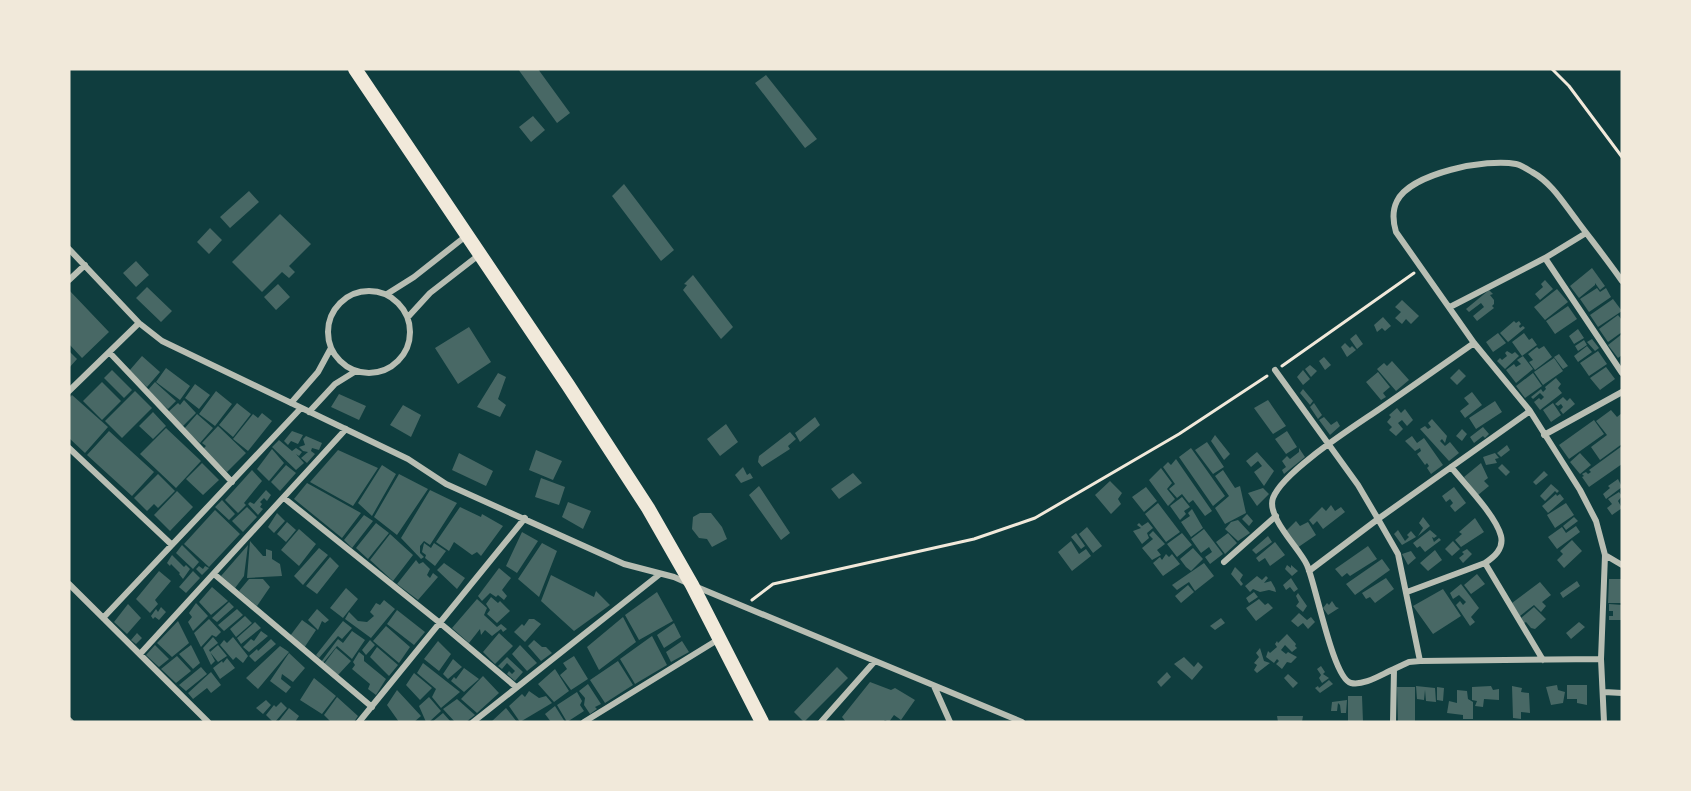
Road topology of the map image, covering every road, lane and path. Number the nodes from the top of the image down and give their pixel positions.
1 (355, 69) edge
2 (1551, 69) edge
3 (1622, 157) edge
4 (1587, 233) junction
5 (466, 236) junction
6 (69, 249) edge
7 (479, 255) junction
8 (1545, 258) junction
9 (85, 266) junction
10 (1420, 268) junction
11 (69, 280) edge
12 (1622, 282) edge
13 (387, 294) junction
14 (1450, 307) junction
15 (408, 317) junction
16 (138, 323) junction
17 (1474, 343) junction
18 (331, 348) junction
19 (109, 352) junction
20 (1275, 370) junction
21 (356, 371) junction
22 (1622, 373) edge
23 (69, 391) edge
24 (1622, 392) edge
25 (291, 403) junction
26 (300, 408) junction
27 (1530, 411) junction
28 (309, 412) junction
29 (346, 429) junction
30 (1544, 435) junction
31 (1328, 444) junction
32 (69, 448) edge
33 (1451, 467) junction
34 (232, 482) junction
35 (284, 498) junction
36 (1276, 516) junction
37 (525, 518) junction
38 (1378, 519) junction
39 (172, 545) junction
40 (1605, 555) junction
41 (1224, 562) dead end
42 (1485, 562) junction
43 (1622, 565) edge
44 (1309, 571) junction
45 (214, 574) junction
46 (660, 574) junction
47 (69, 584) edge
48 (692, 585) junction
49 (1407, 592) junction
50 (744, 606) junction
51 (103, 618) junction
52 (440, 623) junction
53 (720, 639) junction
54 (140, 654) junction
55 (1601, 659) junction
56 (1543, 660) junction
57 (875, 661) junction
58 (1420, 661) junction
59 (1394, 669) junction
60 (934, 686) junction
61 (516, 687) junction
62 (1604, 692) junction
63 (1622, 693) edge
64 (372, 707) junction
65 (758, 720) edge
66 (208, 722) edge
67 (359, 722) edge
68 (473, 722) edge
69 (584, 722) edge
70 (821, 722) edge
71 (950, 722) edge
72 (1022, 722) edge
73 (1393, 722) edge
74 (1604, 722) edge

1 - 5 main road
2 - 3 path
4 - 8 street
4 - 10 street
4 - 12 street
5 - 7 main road
5 - 13 street
6 - 9 street
7 - 15 street
7 - 48 main road
8 - 14 street
8 - 22 street
9 - 11 street
9 - 16 street
10 - 14 street
10 - 20 path
13 - 15 street
13 - 18 street
14 - 17 street
15 - 21 street
16 - 19 street
16 - 25 street
17 - 27 street
17 - 31 street
18 - 21 street
18 - 25 street
19 - 23 street
19 - 34 street
20 - 31 street
20 - 50 path
21 - 28 street
24 - 30 street
25 - 26 street
26 - 28 street
26 - 34 street
27 - 30 street
27 - 33 street
28 - 29 street
29 - 35 street
29 - 37 street
30 - 40 street
31 - 36 street
31 - 38 street
32 - 39 street
33 - 38 street
33 - 42 street
34 - 39 street
35 - 45 street
35 - 52 street
36 - 41 street
36 - 44 street
37 - 46 street
37 - 52 street
38 - 44 street
38 - 49 street
39 - 51 street
40 - 43 street
40 - 55 street
42 - 49 street
42 - 56 street
44 - 59 street
45 - 54 street
45 - 64 street
46 - 48 street
46 - 61 street
47 - 51 street
48 - 50 street
48 - 53 main road
49 - 58 street
50 - 57 street
51 - 54 street
52 - 61 street
52 - 64 street
53 - 65 main road
53 - 69 street
54 - 66 street
55 - 56 street
55 - 62 street
56 - 58 street
57 - 60 street
57 - 70 street
58 - 59 street
59 - 73 street
60 - 71 street
60 - 72 street
61 - 68 street
62 - 63 street
62 - 74 street
64 - 67 street

